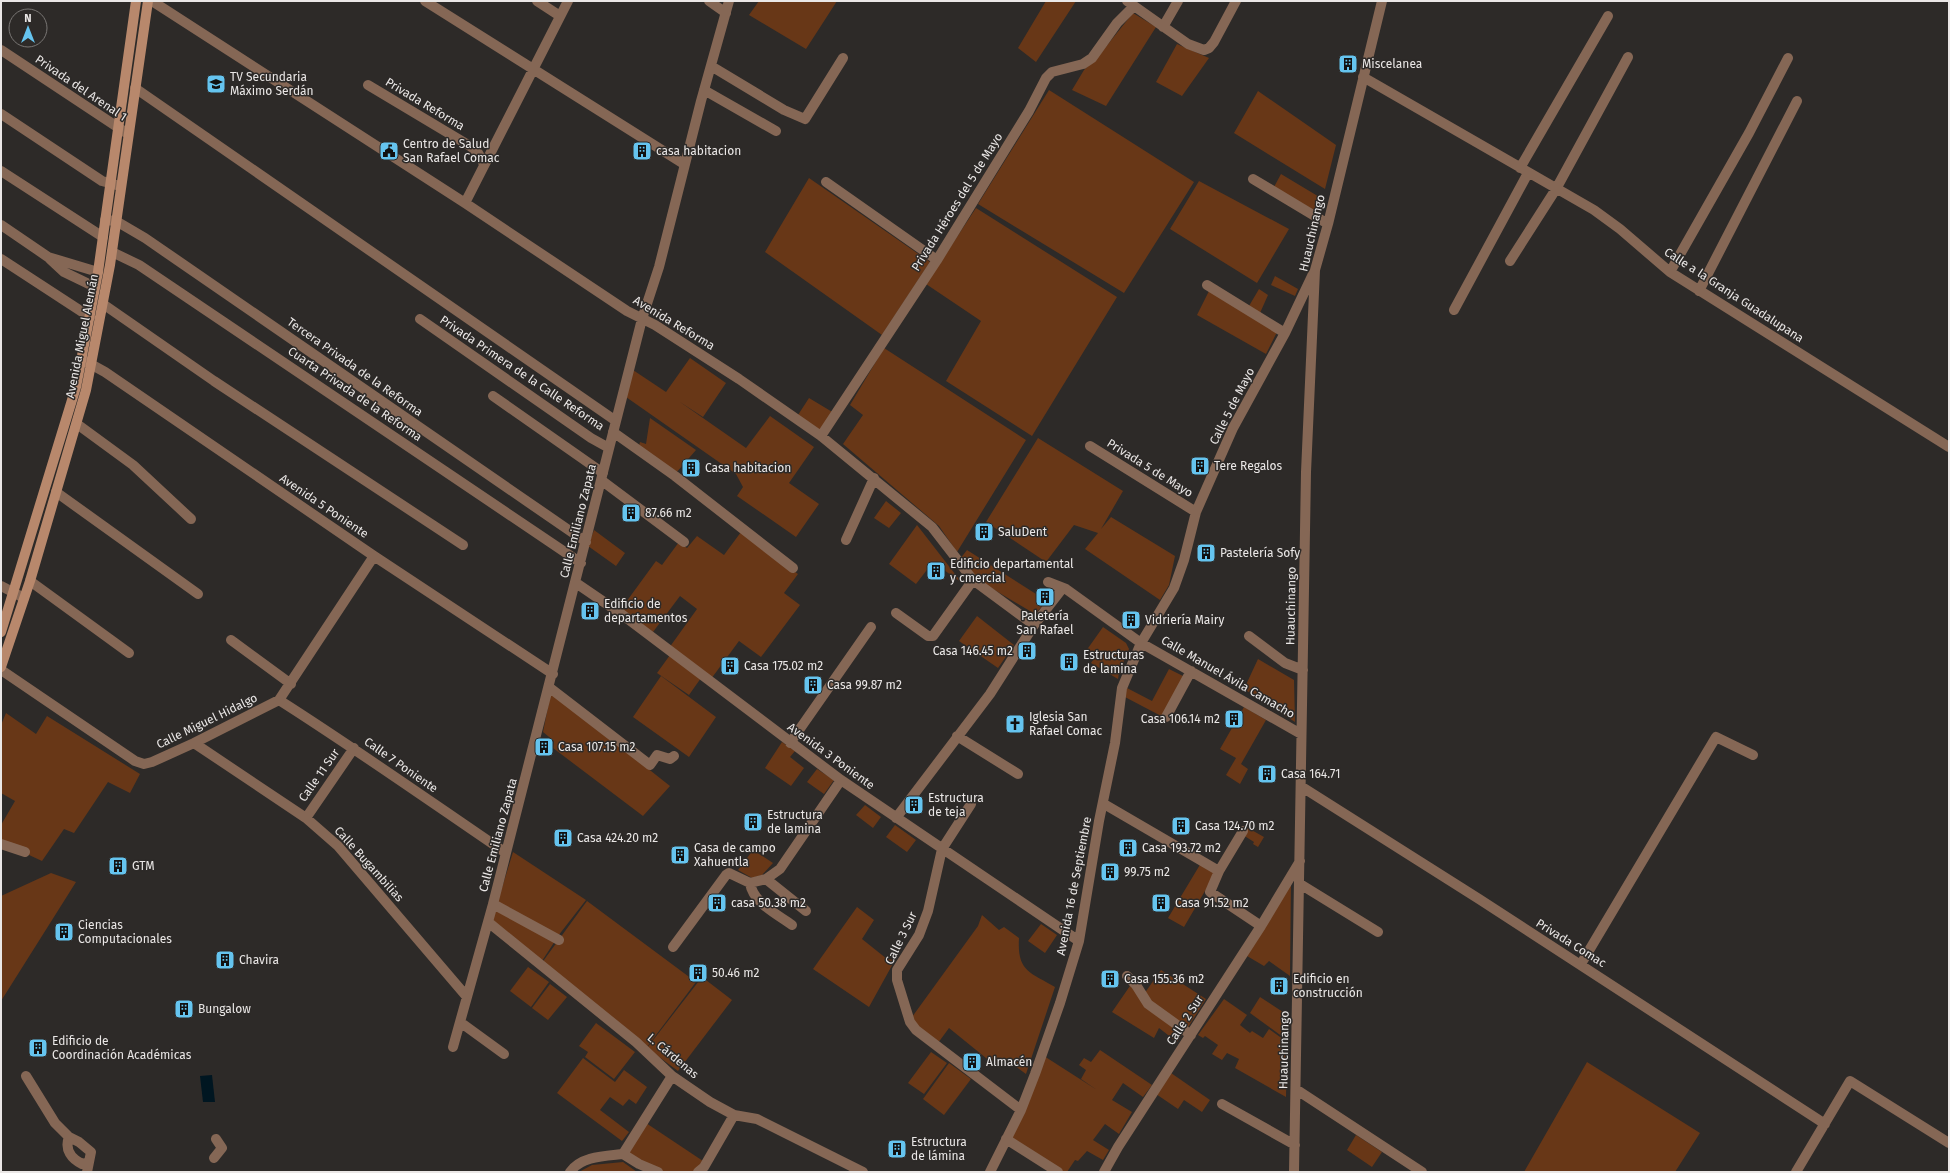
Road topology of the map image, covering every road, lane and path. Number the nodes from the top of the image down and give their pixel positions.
1 (136, 1) edge
2 (148, 1) edge
3 (152, 1) edge
4 (425, 1) edge
5 (537, 1) edge
6 (568, 1) edge
7 (709, 1) edge
8 (729, 1) edge
9 (1178, 1) edge
10 (1236, 1) edge
11 (1382, 1) edge
12 (1131, 4) edge
13 (726, 13) junction
14 (560, 16) junction
15 (1608, 16) dead end
16 (1163, 27) junction
17 (1, 50) edge
18 (1628, 57) dead end
19 (843, 58) dead end
20 (1788, 58) dead end
21 (710, 66) junction
22 (533, 70) junction
23 (1363, 77) junction
24 (368, 85) dead end
25 (135, 88) junction
26 (704, 90) junction
27 (1797, 102) dead end
28 (1, 114) edge
29 (117, 128) junction
30 (776, 131) dead end
31 (128, 134) junction
32 (484, 164) junction
33 (684, 164) junction
34 (1, 171) edge
35 (1524, 171) junction
36 (1253, 179) dead end
37 (826, 182) dead end
38 (109, 184) junction
39 (120, 186) junction
40 (1556, 190) junction
41 (465, 203) junction
42 (105, 220) junction
43 (116, 221) junction
44 (1328, 224) junction
45 (1, 225) edge
46 (103, 237) junction
47 (112, 252) junction
48 (48, 257) junction
49 (1, 259) edge
50 (937, 260) junction
51 (1510, 261) dead end
52 (1314, 270) junction
53 (98, 272) junction
54 (1670, 272) junction
55 (1207, 285) dead end
56 (95, 287) junction
57 (1699, 291) junction
58 (103, 304) junction
59 (1454, 310) dead end
60 (90, 317) junction
61 (420, 319) dead end
62 (642, 319) junction
63 (1285, 333) junction
64 (81, 359) junction
65 (92, 364) junction
66 (493, 396) dead end
67 (616, 421) junction
68 (77, 424) junction
69 (613, 432) junction
70 (821, 436) junction
71 (1090, 446) dead end
72 (1949, 447) edge
73 (609, 448) junction
74 (602, 476) junction
75 (874, 478) junction
76 (56, 492) junction
77 (1196, 512) junction
78 (191, 519) dead end
79 (846, 540) dead end
80 (586, 542) junction
81 (684, 542) dead end
82 (463, 546) dead end
83 (374, 556) junction
84 (581, 563) junction
85 (794, 568) dead end
86 (973, 580) junction
87 (30, 581) junction
88 (1048, 582) dead end
89 (576, 583) junction
90 (1, 586) edge
91 (1062, 589) junction
92 (14, 593) junction
93 (198, 594) dead end
94 (24, 598) junction
95 (896, 613) dead end
96 (1034, 626) junction
97 (871, 627) dead end
98 (1, 632) edge
99 (1249, 636) dead end
100 (231, 640) dead end
101 (1141, 643) junction
102 (129, 653) dead end
103 (1, 668) edge
104 (1303, 670) junction
105 (1191, 671) junction
106 (553, 674) junction
107 (291, 684) junction
108 (550, 688) junction
109 (279, 700) junction
110 (1166, 717) dead end
111 (1301, 734) junction
112 (956, 736) junction
113 (194, 743) junction
114 (790, 743) junction
115 (354, 748) junction
116 (1753, 755) dead end
117 (674, 756) dead end
118 (1018, 774) dead end
119 (841, 780) junction
120 (1302, 787) junction
121 (971, 804) dead end
122 (1104, 804) junction
123 (306, 818) junction
124 (896, 818) junction
125 (1243, 831) dead end
126 (1, 844) edge
127 (942, 849) junction
128 (25, 852) dead end
129 (506, 854) junction
130 (1301, 860) junction
131 (1219, 871) junction
132 (766, 879) junction
133 (750, 883) junction
134 (1300, 884) junction
135 (493, 904) junction
136 (806, 911) dead end
137 (488, 922) junction
138 (792, 925) dead end
139 (1261, 926) junction
140 (1378, 932) dead end
141 (559, 940) dead end
142 (1079, 941) junction
143 (673, 947) dead end
144 (1581, 964) junction
145 (1127, 976) dead end
146 (467, 997) junction
147 (460, 1022) junction
148 (1191, 1035) junction
149 (453, 1047) dead end
150 (504, 1054) dead end
151 (26, 1076) dead end
152 (672, 1076) junction
153 (1297, 1090) junction
154 (1222, 1104) dead end
155 (1021, 1110) junction
156 (734, 1115) junction
157 (1825, 1124) junction
158 (69, 1137) junction
159 (216, 1139) dead end
160 (1006, 1139) junction
161 (1949, 1144) edge
162 (1295, 1145) junction
163 (623, 1154) junction
164 (214, 1158) dead end
165 (88, 1167) edge
166 (570, 1172) edge
167 (658, 1172) edge
168 (698, 1172) edge
169 (863, 1172) edge
170 (990, 1172) edge
171 (1058, 1172) edge
172 (1104, 1172) edge
173 (1294, 1172) edge
174 (1422, 1172) edge
175 (1796, 1172) edge

1 - 29 main road, Avenida Miguel Alemán
2 - 25 main road, Avenida Miguel Alemán
3 - 41 street, Avenida Reforma
4 - 22 street
5 - 14 street
6 - 14 street
7 - 13 street
8 - 13 street, Calle Emiliano Zapata
9 - 16 street
10 - 16 street
11 - 23 street, Huauchinango
12 - 16 street
12 - 50 street, Privada Héroes del 5 de Mayo
13 - 21 street, Calle Emiliano Zapata
14 - 22 street
15 - 35 street
17 - 29 street, Privada del Arenal 1
18 - 40 street
19 - 21 street
20 - 54 street
21 - 26 street, Calle Emiliano Zapata
22 - 32 street
22 - 33 street
23 - 35 street, Calle a la Granja Guadalupana
23 - 44 street, Huauchinango
24 - 32 street, Privada Reforma
25 - 31 main road, Avenida Miguel Alemán
25 - 67 street
26 - 30 street
26 - 33 street, Calle Emiliano Zapata
27 - 57 street
28 - 38 street
29 - 31 street, Privada del Arenal 1
29 - 38 main road, Avenida Miguel Alemán
31 - 39 main road, Avenida Miguel Alemán
32 - 41 street
33 - 62 street, Calle Emiliano Zapata
34 - 46 street
35 - 40 street, Calle a la Granja Guadalupana
35 - 59 street
36 - 44 street
37 - 50 street
38 - 39 street
38 - 42 main road, Avenida Miguel Alemán
39 - 43 main road, Avenida Miguel Alemán
40 - 51 street
40 - 54 street, Calle a la Granja Guadalupana
41 - 62 street, Avenida Reforma
42 - 43 street, Tercera Privada de la Reforma
42 - 46 main road, Avenida Miguel Alemán
43 - 47 main road, Avenida Miguel Alemán
43 - 80 street, Tercera Privada de la Reforma
44 - 52 street, Huauchinango
45 - 48 street
46 - 53 main road, Avenida Miguel Alemán
47 - 58 main road, Avenida Miguel Alemán
47 - 84 street, Cuarta Privada de la Reforma
48 - 53 street
48 - 56 street
49 - 60 street
50 - 70 street, Privada Héroes del 5 de Mayo
52 - 63 street, Calle 5 de Mayo
52 - 104 street, Huauchinango
53 - 56 main road, Avenida Miguel Alemán
54 - 57 street, Calle a la Granja Guadalupana
55 - 63 street
56 - 60 main road, Avenida Miguel Alemán
57 - 72 street, Calle a la Granja Guadalupana
58 - 65 main road, Avenida Miguel Alemán
58 - 82 street
60 - 64 main road, Avenida Miguel Alemán
61 - 73 street, Privada Primera de la Calle Reforma
62 - 67 street, Calle Emiliano Zapata
62 - 70 street, Avenida Reforma
63 - 77 street, Calle 5 de Mayo
64 - 65 street, Avenida 5 Poniente
64 - 92 main road, Avenida Miguel Alemán
65 - 68 main road, Avenida Miguel Alemán
65 - 83 street, Avenida 5 Poniente
66 - 74 street
67 - 69 street, Calle Emiliano Zapata
68 - 76 main road, Avenida Miguel Alemán
68 - 78 street
69 - 73 street, Calle Emiliano Zapata
69 - 85 street
70 - 75 street, Avenida Reforma
71 - 77 street, Privada 5 de Mayo
73 - 74 street, Calle Emiliano Zapata
74 - 80 street, Calle Emiliano Zapata
74 - 81 street
75 - 79 street
75 - 86 street, Avenida Reforma
76 - 87 main road, Avenida Miguel Alemán
76 - 93 street
77 - 101 street, Calle 5 de Mayo
80 - 84 street, Calle Emiliano Zapata
83 - 106 street, Avenida 5 Poniente
83 - 107 street, Calle Miguel Hidalgo
84 - 89 street, Calle Emiliano Zapata
86 - 95 street
86 - 96 street, Avenida Reforma
87 - 94 main road, Avenida Miguel Alemán
87 - 102 street
88 - 91 street
89 - 106 street, Calle Emiliano Zapata
89 - 114 street, Avenida 3 Poniente
90 - 92 street
91 - 96 street
91 - 101 street
92 - 94 street
92 - 98 main road, Avenida Miguel Alemán
94 - 103 main road, Avenida Miguel Alemán
96 - 112 street
97 - 114 street
99 - 104 street
100 - 107 street
101 - 105 street, Calle Manuel Ávila Camacho
101 - 122 street, Avenida 16 de Septiembre
103 - 113 street, Calle Miguel Hidalgo
104 - 111 street, Huauchinango
105 - 110 street
105 - 111 street, Calle Manuel Ávila Camacho
106 - 108 street, Calle Emiliano Zapata
107 - 109 street, Calle Miguel Hidalgo
108 - 117 street
108 - 129 street, Calle Emiliano Zapata
109 - 113 street, Calle Miguel Hidalgo
109 - 115 street, Calle 7 Poniente
111 - 120 street, Huauchinango
112 - 118 street
112 - 124 street
113 - 123 street, Calle Bugambilias
114 - 119 street, Avenida 3 Poniente
115 - 123 street, Calle 11 Sur
115 - 129 street, Calle 7 Poniente
116 - 144 street
119 - 124 street, Avenida 3 Poniente
119 - 132 street
120 - 130 street, Huauchinango
120 - 144 street, Privada Comac
121 - 127 street, Calle 3 Sur
122 - 131 street
122 - 142 street, Avenida 16 de Septiembre
123 - 146 street, Calle Bugambilias
124 - 127 street, Avenida 3 Poniente
125 - 131 street
126 - 128 street
127 - 142 street, Avenida 3 Poniente
127 - 155 street, Calle 3 Sur
129 - 135 street, Calle Emiliano Zapata
130 - 134 street, Huauchinango
130 - 139 street, Calle 2 Sur
131 - 139 street
132 - 133 street
132 - 136 street
133 - 138 street
133 - 143 street
134 - 140 street
134 - 153 street, Huauchinango
135 - 137 street, Calle Emiliano Zapata
135 - 141 street
137 - 146 street, Calle Emiliano Zapata
137 - 152 street, L. Cárdenas
139 - 148 street, Calle 2 Sur
142 - 155 street, Avenida 16 de Septiembre
144 - 157 street, Privada Comac
145 - 148 street
146 - 147 street, Calle Emiliano Zapata
147 - 149 street, Calle Emiliano Zapata
147 - 150 street
148 - 172 street, Calle 2 Sur
151 - 158 street
152 - 156 street, L. Cárdenas
152 - 163 street
153 - 162 street, Huauchinango
153 - 174 street
154 - 162 street
155 - 160 street, Avenida 16 de Septiembre
156 - 168 street
156 - 169 street, L. Cárdenas
157 - 161 street
157 - 175 street
158 - 165 street
158 - 165 street
159 - 164 street
160 - 170 street, Avenida 16 de Septiembre
160 - 171 street
162 - 173 street, Huauchinango
163 - 166 street
163 - 167 street

